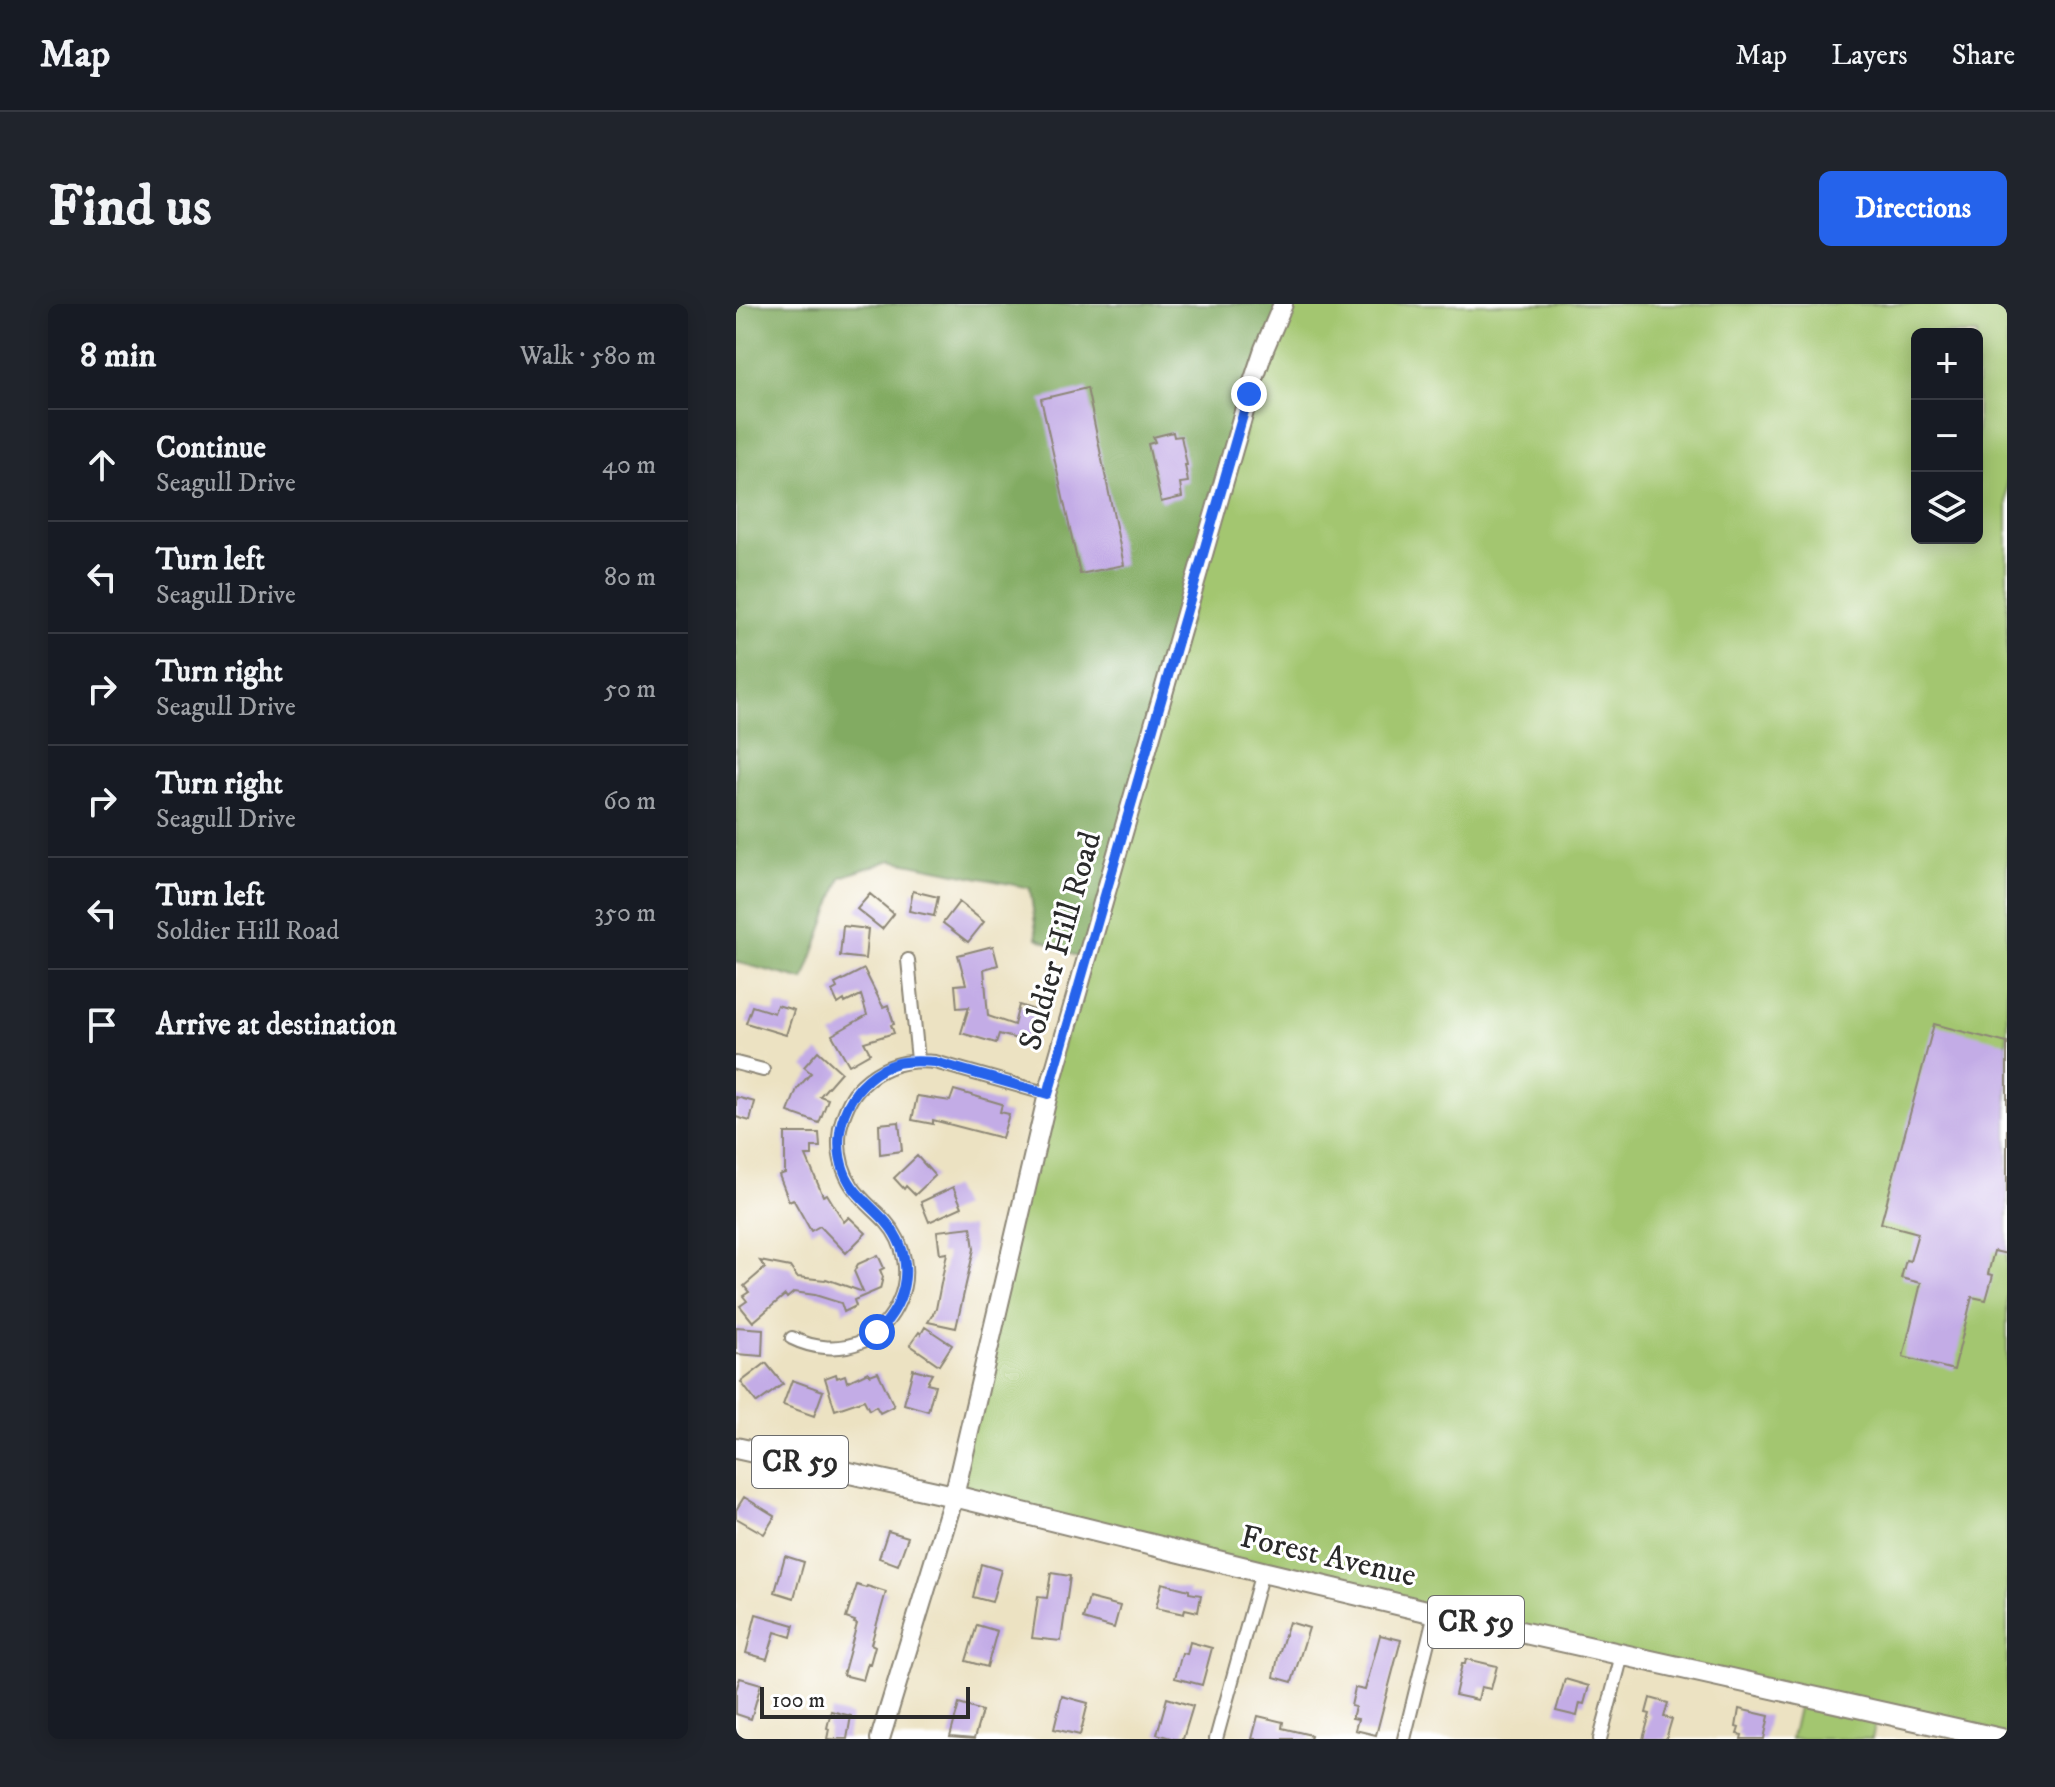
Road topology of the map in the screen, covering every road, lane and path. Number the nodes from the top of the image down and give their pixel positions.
1 (1283, 304) edge
2 (908, 960) dead end
3 (918, 1060) junction
4 (736, 1063) edge
5 (763, 1070) dead end
6 (1048, 1094) junction
7 (792, 1338) dead end
8 (736, 1448) edge
9 (954, 1496) junction
10 (1262, 1572) junction
11 (1435, 1613) junction
12 (1622, 1655) junction
13 (1966, 1735) edge
14 (880, 1739) edge
15 (1216, 1739) edge
16 (1404, 1739) edge
17 (1600, 1739) edge
18 (2001, 1739) edge

1 - 6 street, Soldier Hill Road
2 - 3 street
3 - 6 street
3 - 7 street
4 - 5 street
6 - 9 street, Soldier Hill Road
8 - 9 main road, Forest Avenue / CR 59
9 - 10 main road, Forest Avenue / CR 59
9 - 14 street, Soldier Hill Road
10 - 11 main road, Forest Avenue / CR 59
10 - 15 street
11 - 12 main road, Forest Avenue / CR 59
11 - 16 street
12 - 13 main road, Forest Avenue / CR 59
12 - 17 street
13 - 18 main road, Forest Avenue / CR 59

